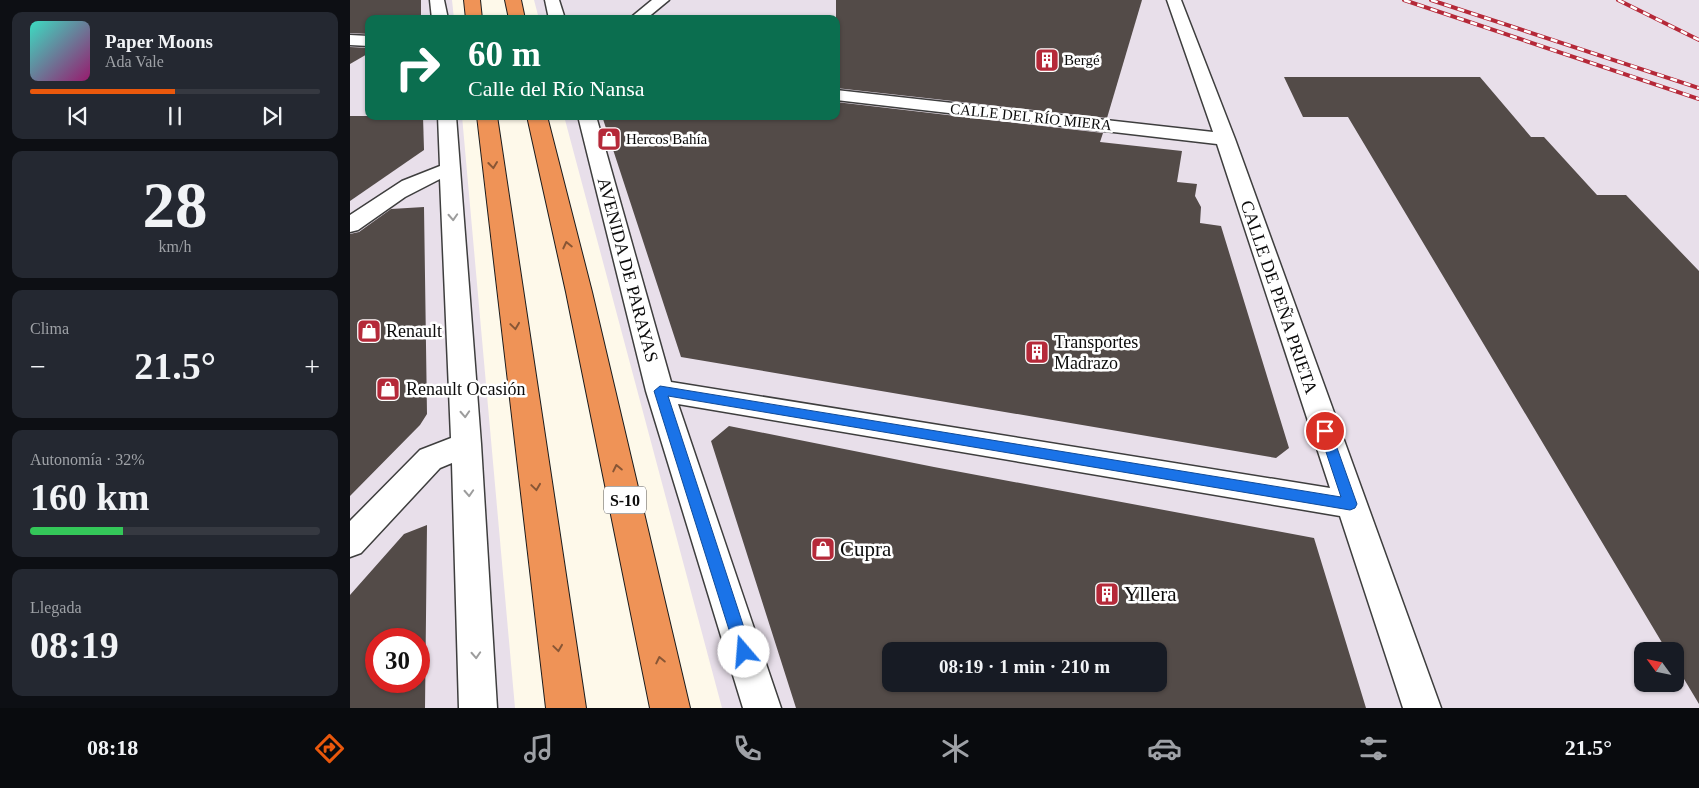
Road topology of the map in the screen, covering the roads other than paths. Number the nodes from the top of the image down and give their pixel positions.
1 (436, 0) edge
2 (472, 0) edge
3 (513, 0) edge
4 (552, 0) edge
5 (662, 0) edge
6 (1174, 0) edge
7 (439, 15) edge
8 (474, 15) edge
9 (516, 15) edge
10 (557, 15) edge
11 (641, 15) edge
12 (350, 40) edge
13 (365, 41) edge
14 (840, 95) edge
15 (447, 120) edge
16 (488, 120) edge
17 (546, 120) edge
18 (588, 120) edge
19 (1226, 139) junction
20 (450, 169) junction
21 (350, 225) edge
22 (660, 391) junction
23 (466, 444) junction
24 (1350, 504) junction
25 (350, 544) edge
26 (478, 708) edge
27 (566, 708) edge
28 (670, 708) edge
29 (762, 708) edge
30 (1422, 708) edge

1 - 7 street
2 - 8 highway
3 - 9 highway
4 - 10 street
5 - 11 street
6 - 19 street, CALLE DE PEÑA PRIETA
12 - 13 street
14 - 19 street, CALLE DEL RÍO MIERA
15 - 20 street
16 -> 27 highway
28 -> 17 highway, S-10
18 - 22 street, AVENIDA DE PARAYAS
19 - 24 street, CALLE DE PEÑA PRIETA
20 - 21 street
20 -> 23 street
22 - 24 street
22 - 29 street, AVENIDA DE PARAYAS
23 - 25 street
23 -> 26 street
24 - 30 street, CALLE DE PEÑA PRIETA

